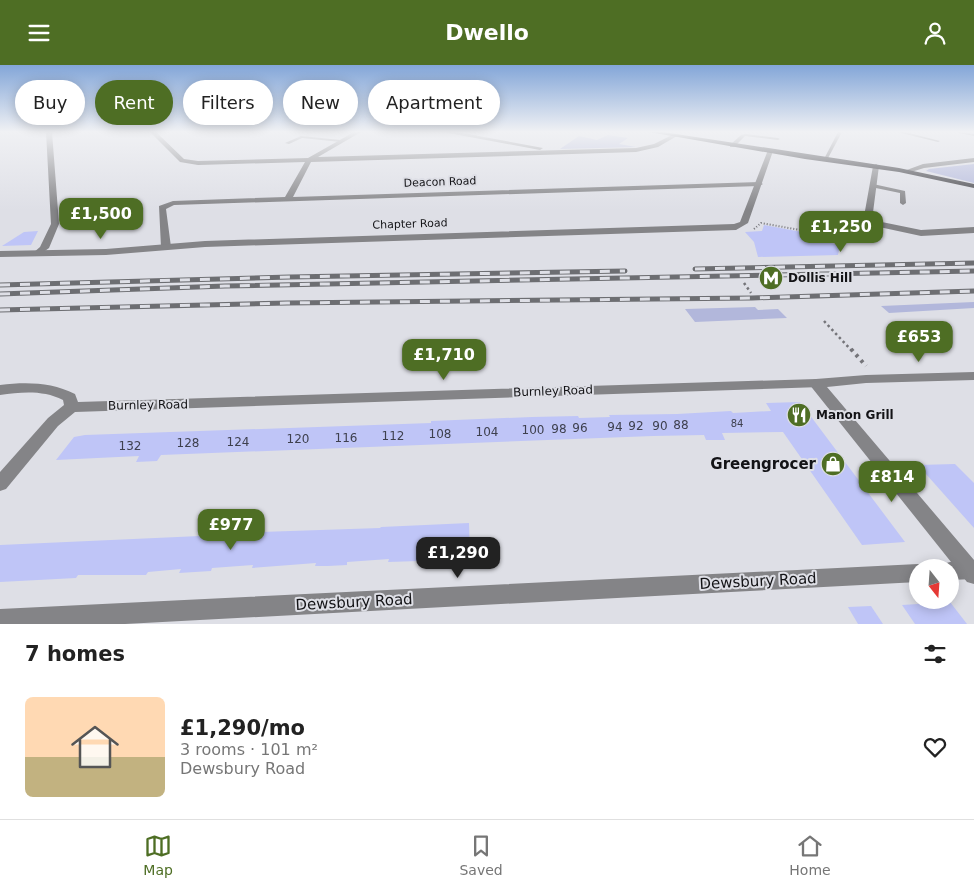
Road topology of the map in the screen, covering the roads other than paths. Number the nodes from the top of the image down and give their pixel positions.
1 (51, 158) edge
2 (178, 158) edge
3 (312, 158) edge
4 (376, 158) edge
5 (768, 158) edge
6 (813, 158) edge
7 (309, 160) junction
8 (825, 160) joint
9 (974, 160) edge
10 (876, 166) junction
11 (908, 171) junction
12 (759, 184) junction
13 (974, 186) edge
14 (873, 187) junction
15 (288, 199) junction
16 (903, 203) dead end
17 (867, 222) junction
18 (974, 230) edge
19 (810, 235) dead end
20 (166, 247) junction
21 (38, 253) junction
22 (0, 254) edge
23 (974, 375) edge
24 (816, 384) junction
25 (0, 390) edge
26 (72, 407) junction
27 (0, 485) edge
28 (959, 571) edge
29 (973, 572) edge
30 (909, 573) edge
31 (0, 621) edge

1 - 21 street
2 - 7 street
3 - 7 street
4 - 7 street
5 - 12 street, Chapter Road
6 - 8 main road
7 - 15 street
8 - 10 main road
9 - 11 street
10 - 11 main road
10 - 14 street
11 - 13 main road
12 - 15 street, Deacon Road
12 - 20 street, Chapter Road
14 - 16 lane
14 - 17 street
15 - 20 street, Deacon Road
17 - 18 street
17 - 19 street
20 - 21 street, Chapter Road
21 - 22 street, Chapter Road
23 - 24 street, Burnley Road
24 - 26 street, Burnley Road
24 - 29 street
25 - 26 street
26 - 27 street
28 - 29 street
30 - 31 street, Dewsbury Road

